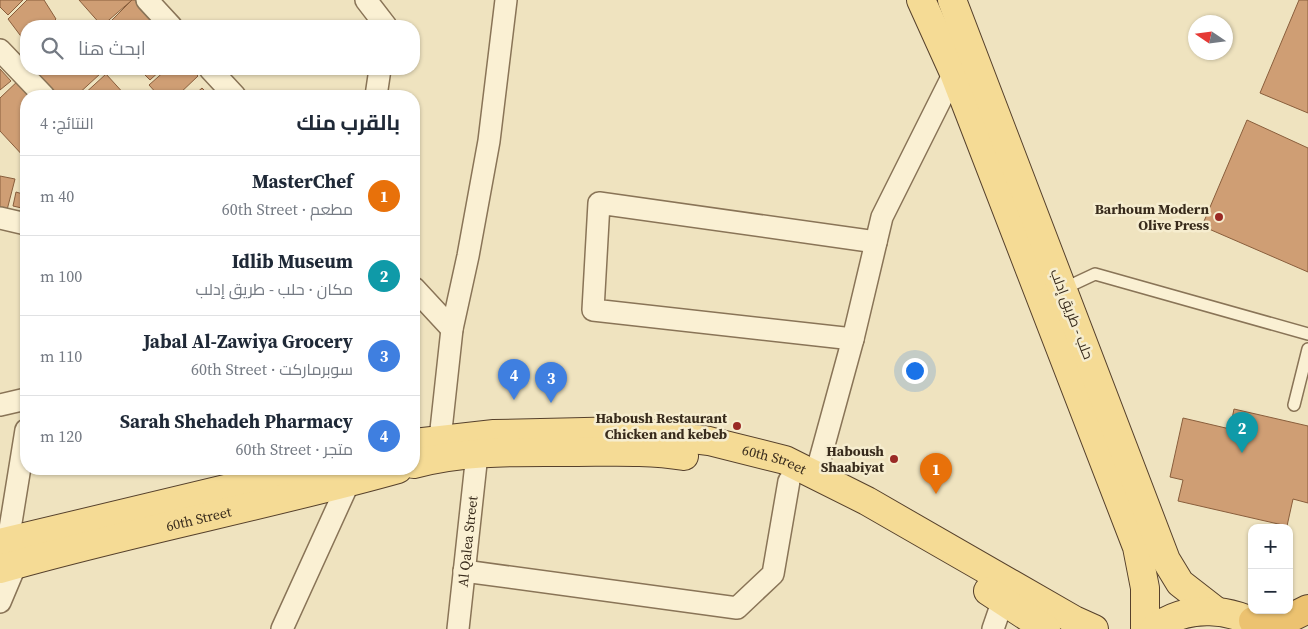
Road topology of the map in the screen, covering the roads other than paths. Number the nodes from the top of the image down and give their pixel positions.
1 (147, 0) edge
2 (366, 0) edge
3 (506, 0) edge
4 (921, 0) edge
5 (952, 0) edge
6 (165, 20) edge
7 (381, 20) edge
8 (0, 50) edge
9 (20, 71) edge
10 (954, 73) junction
11 (24, 75) edge
12 (216, 75) edge
13 (379, 75) edge
14 (38, 90) edge
15 (229, 90) edge
16 (377, 90) edge
17 (0, 218) edge
18 (20, 223) edge
19 (876, 242) junction
20 (1063, 289) junction
21 (420, 294) edge
22 (452, 329) junction
23 (1308, 334) edge
24 (853, 339) junction
25 (1308, 349) edge
26 (20, 400) edge
27 (0, 405) edge
28 (1294, 405) dead end
29 (427, 441) edge
30 (477, 454) junction
31 (420, 463) edge
32 (20, 467) edge
33 (816, 474) junction
34 (281, 475) edge
35 (375, 475) edge
36 (789, 481) junction
37 (349, 482) junction
38 (6, 554) edge
39 (464, 571) junction
40 (1003, 600) junction
41 (0, 602) edge
42 (1308, 609) edge
43 (1216, 611) junction
44 (1260, 625) edge
45 (282, 629) edge
46 (458, 629) edge
47 (993, 629) edge
48 (1046, 629) edge
49 (1094, 629) edge
50 (1144, 629) edge
51 (1154, 629) edge

1 - 6 street
2 - 7 street
3 - 22 street
4 - 10 main road, حلب - طريق إدلب
5 - 20 main road, حلب - طريق إدلب
8 - 9 street
10 - 19 street
10 - 50 main road, حلب - طريق إدلب
11 - 14 street
12 - 15 street
13 - 16 street
17 - 18 street
19 - 24 street
19 - 24 street
20 - 23 lane
20 - 43 main road, حلب - طريق إدلب
21 - 22 street
22 - 29 street
24 - 33 street
25 - 28 lane
26 - 27 street
29 - 33 main road, 60th Street
30 - 31 main road, 60th Street
30 - 36 main road, 60th Street
30 - 39 street, Al Qalea Street
32 - 38 street
33 - 49 main road, 60th Street
34 - 38 main road, 60th Street
35 - 37 main road, 60th Street
36 - 39 street
36 - 40 main road, 60th Street
37 - 38 main road, 60th Street
37 - 45 street
38 - 41 street
39 - 46 street, Al Qalea Street
40 - 47 street
40 - 48 main road, 60th Street
42 - 44 highway
43 - 44 main road
43 - 51 main road

